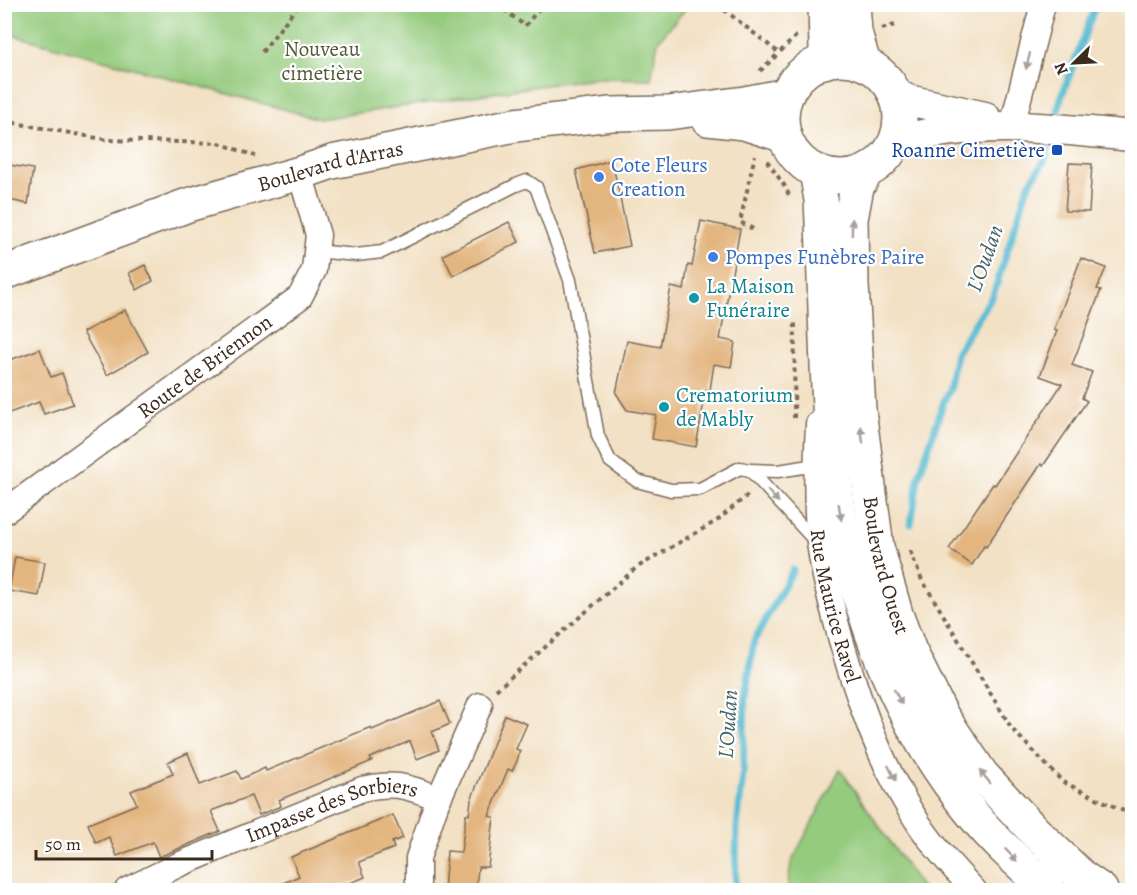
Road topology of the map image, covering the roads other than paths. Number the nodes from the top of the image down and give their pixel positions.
1 (825, 4) edge
2 (853, 4) edge
3 (1042, 4) edge
4 (824, 62) junction
5 (864, 64) junction
6 (894, 93) junction
7 (787, 95) junction
8 (668, 113) junction
9 (1022, 124) junction
10 (785, 136) junction
11 (1132, 136) edge
12 (896, 142) junction
13 (816, 171) junction
14 (866, 172) junction
15 (300, 173) junction
16 (316, 251) junction
17 (4, 273) edge
18 (838, 286) junction
19 (816, 465) junction
20 (750, 470) junction
21 (4, 512) edge
22 (819, 545) junction
23 (480, 705) road end
24 (438, 798) junction
25 (127, 891) edge
26 (418, 891) edge
27 (974, 891) edge
28 (1049, 891) edge
29 (1101, 891) edge

1 - 4 main road
2 - 5 main road
3 -> 9 street
4 - 5 main road
4 - 7 main road
5 - 6 main road
6 - 9 street
6 - 12 main road
7 - 8 main road, Boulevard d'Arras
7 - 10 main road
8 - 10 main road, Boulevard d'Arras
8 - 15 main road, Boulevard d'Arras
9 - 11 street
9 - 12 street
10 - 13 main road
12 - 14 main road
13 - 14 main road
13 - 18 main road, Boulevard Ouest
18 -> 14 main road, Boulevard Ouest
15 - 16 street, Route de Briennon
15 - 17 main road, Boulevard d'Arras
16 - 20 lane
16 - 21 street, Route de Briennon
18 - 19 street, Rue Maurice Ravel
18 -> 28 main road, Boulevard Ouest
29 -> 18 main road, Boulevard Ouest
19 - 20 lane
19 - 22 street, Rue Maurice Ravel
20 -> 22 lane
22 -> 27 street, Rue Maurice Ravel
23 - 24 street
24 - 25 street, Impasse des Sorbiers
24 - 26 street

